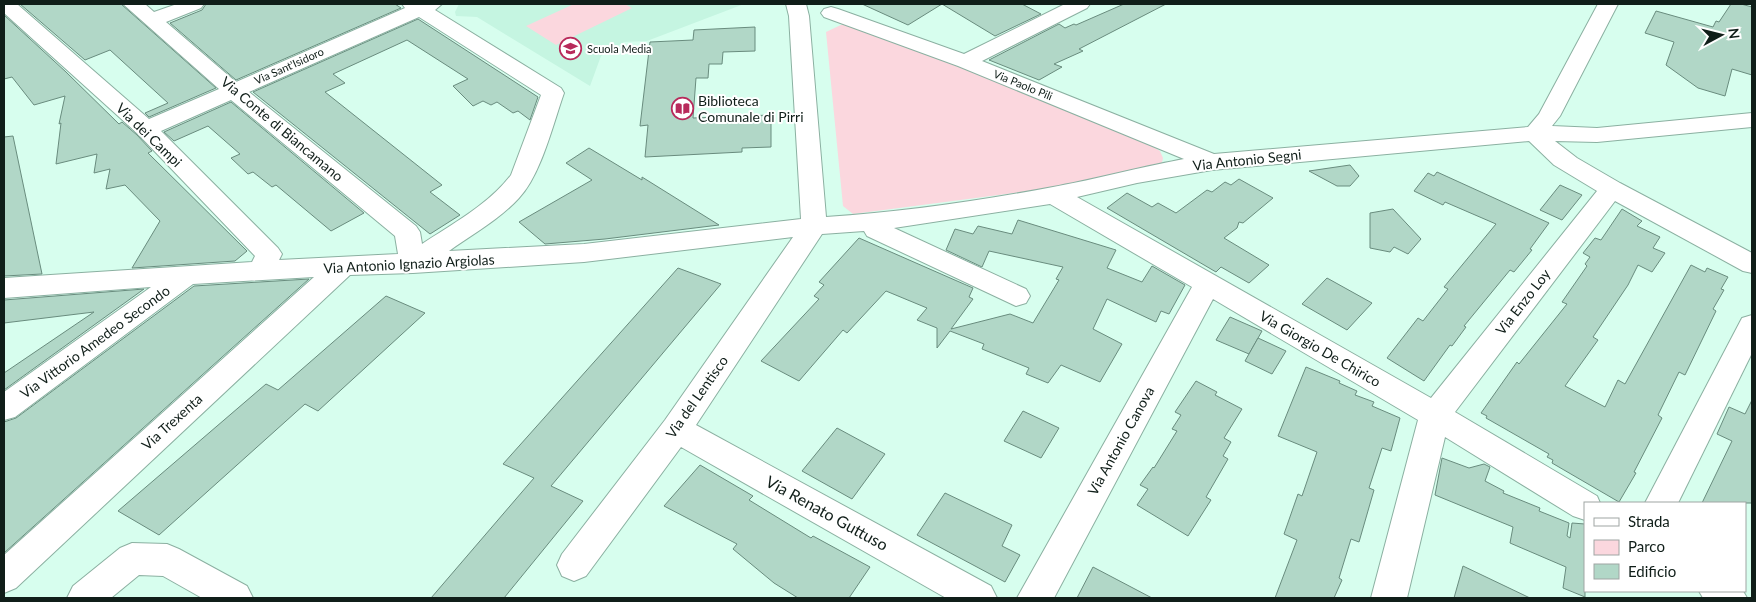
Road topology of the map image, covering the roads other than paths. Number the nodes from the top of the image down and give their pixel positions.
1 (133, 4) edge
2 (194, 4) edge
3 (1080, 4) edge
4 (1608, 4) edge
5 (421, 6) edge
6 (12, 8) edge
7 (839, 8) edge
8 (798, 10) edge
9 (152, 20) junction
10 (965, 62) junction
11 (234, 90) junction
12 (1752, 120) edge
13 (146, 129) junction
14 (1535, 133) junction
15 (1570, 134) junction
16 (1212, 162) junction
17 (1603, 183) junction
18 (1054, 194) junction
19 (874, 222) junction
20 (814, 226) junction
21 (414, 264) junction
22 (1752, 264) edge
23 (341, 268) junction
24 (261, 272) junction
25 (187, 275) junction
26 (1208, 283) junction
27 (4, 288) edge
28 (1016, 296) dead end
29 (1752, 325) edge
30 (4, 408) edge
31 (1435, 416) junction
32 (676, 429) junction
33 (1662, 502) edge
34 (1584, 505) edge
35 (574, 565) dead end
36 (4, 577) edge
37 (85, 598) edge
38 (235, 598) edge
39 (979, 598) edge
40 (1035, 598) edge
41 (1389, 598) edge

1 - 9 street, Via Conte di Biancamano
2 - 9 street
3 - 10 street
4 - 14 street
5 - 11 street, Via Sant'Isidoro
5 - 21 street
6 - 13 street, Via dei Campi
7 - 8 street
7 - 10 street, Via Paolo Pili
8 - 20 street
9 - 11 street, Via Conte di Biancamano
10 - 16 street, Via Paolo Pili
11 - 13 street, Via Sant'Isidoro
11 - 21 street, Via Conte di Biancamano
12 - 15 street, Via Antonio Segni
13 - 24 street, Via dei Campi
14 - 15 street, Via Antonio Segni
14 - 16 street, Via Antonio Segni
14 - 17 street
15 - 17 street
16 - 18 street, Via Antonio Segni
17 - 22 street
17 - 31 street, Via Enzo Loy
18 - 19 street, Via Antonio Segni
18 - 26 street, Via Giorgio De Chirico
19 - 20 street, Via Antonio Segni
19 - 28 street
20 - 21 street, Via Antonio Ignazio Argiolas
20 - 32 street, Via del Lentisco
21 - 23 street, Via Antonio Ignazio Argiolas
23 - 24 street, Via Antonio Ignazio Argiolas
23 - 36 street, Via Trexenta
24 - 25 street, Via Antonio Ignazio Argiolas
25 - 27 street, Via Antonio Ignazio Argiolas
25 - 30 street, Via Vittorio Amedeo Secondo
26 - 31 street, Via Giorgio De Chirico
26 - 40 street, Via Antonio Canova
29 - 33 street
31 - 34 street, Via Giorgio De Chirico
31 - 41 street
32 - 35 street, Via del Lentisco
32 - 39 street, Via Renato Guttuso
37 - 38 street

